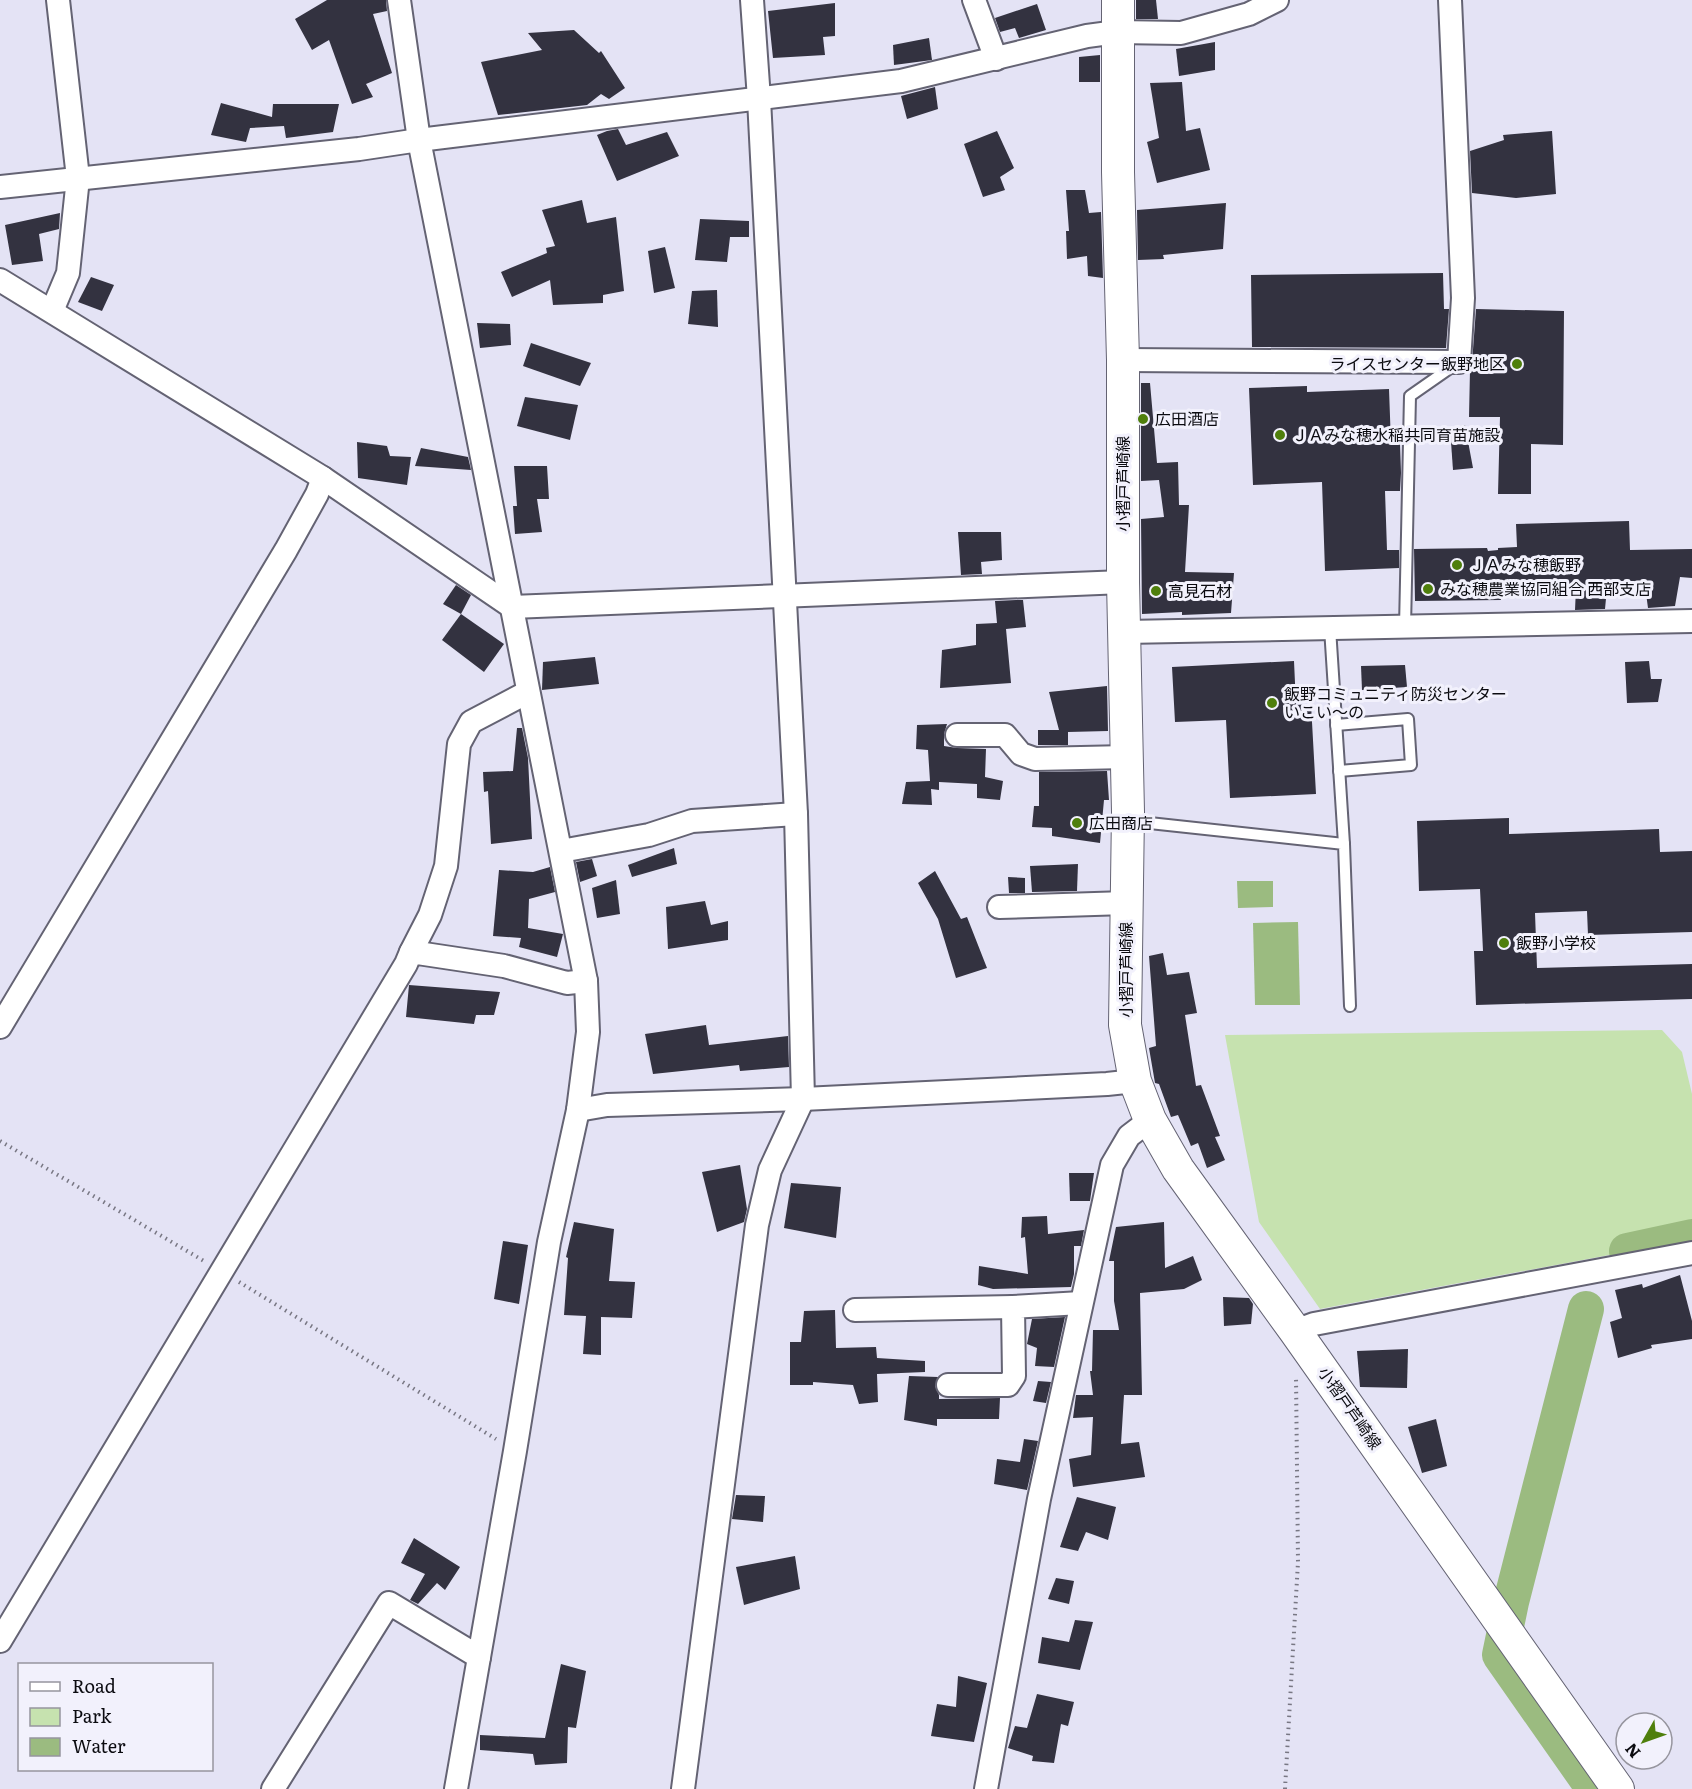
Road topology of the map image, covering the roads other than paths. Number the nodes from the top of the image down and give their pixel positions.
1 (58, 0) edge
2 (399, 0) edge
3 (752, 0) edge
4 (974, 0) edge
5 (1118, 0) edge
6 (1277, 0) edge
7 (1450, 0) edge
8 (1117, 32) junction
9 (996, 59) junction
10 (759, 99) junction
11 (419, 140) junction
12 (78, 178) junction
13 (0, 186) edge
14 (0, 280) edge
15 (52, 311) junction
16 (1123, 360) junction
17 (1459, 362) junction
18 (323, 478) junction
19 (1123, 582) junction
20 (786, 597) junction
21 (512, 607) junction
22 (1692, 621) edge
23 (1405, 627) junction
24 (1330, 628) junction
25 (1125, 632) junction
26 (528, 692) junction
27 (1336, 725) junction
28 (957, 735) dead end
29 (1127, 757) junction
30 (1339, 771) junction
31 (796, 814) junction
32 (1128, 821) junction
33 (1344, 844) junction
34 (561, 851) junction
35 (1126, 903) junction
36 (999, 907) dead end
37 (411, 952) junction
38 (586, 981) junction
39 (1350, 1006) dead end
40 (0, 1027) edge
41 (1135, 1081) junction
42 (803, 1099) junction
43 (578, 1110) junction
44 (1150, 1120) junction
45 (1692, 1253) edge
46 (1081, 1303) junction
47 (1013, 1307) junction
48 (855, 1310) dead end
49 (1296, 1331) junction
50 (948, 1385) dead end
51 (0, 1641) edge
52 (478, 1657) junction
53 (273, 1789) edge
54 (456, 1789) edge
55 (683, 1789) edge
56 (986, 1789) edge
57 (1618, 1789) edge

1 - 12 street
2 - 11 street
3 - 10 street
4 - 9 street
5 - 8 main road, 小摺戸芦崎線
6 - 8 street
7 - 17 street
8 - 9 street
8 - 16 main road, 小摺戸芦崎線
9 - 10 street
10 - 11 street
10 - 20 street
11 - 12 street
11 - 21 street
12 - 13 street
12 - 15 street
14 - 15 street
15 - 18 street
16 - 17 street
16 - 19 main road, 小摺戸芦崎線
17 - 23 lane
18 - 21 street
18 - 40 street
19 - 20 street
19 - 25 main road, 小摺戸芦崎線
20 - 21 street
20 - 31 street
21 - 26 street
22 - 23 street
23 - 24 street
24 - 25 street
24 - 27 lane
25 - 29 main road, 小摺戸芦崎線
26 - 34 street
26 - 37 street
27 - 30 lane
27 - 30 lane
28 - 29 street
29 - 32 main road, 小摺戸芦崎線
30 - 33 lane
31 - 34 street
31 - 42 street
32 - 33 lane
32 - 35 main road, 小摺戸芦崎線
33 - 39 lane
34 - 38 street
35 - 36 street
35 - 41 main road, 小摺戸芦崎線
37 - 38 street
37 - 51 street
38 - 43 street
41 - 42 street
41 - 44 main road, 小摺戸芦崎線
42 - 43 street
42 - 55 street
43 - 52 street
44 - 46 street
44 - 49 main road, 小摺戸芦崎線
45 - 49 street
46 - 47 street
46 - 56 street
47 - 48 street
47 - 50 street
49 - 57 main road, 小摺戸芦崎線
52 - 53 street
52 - 54 street

